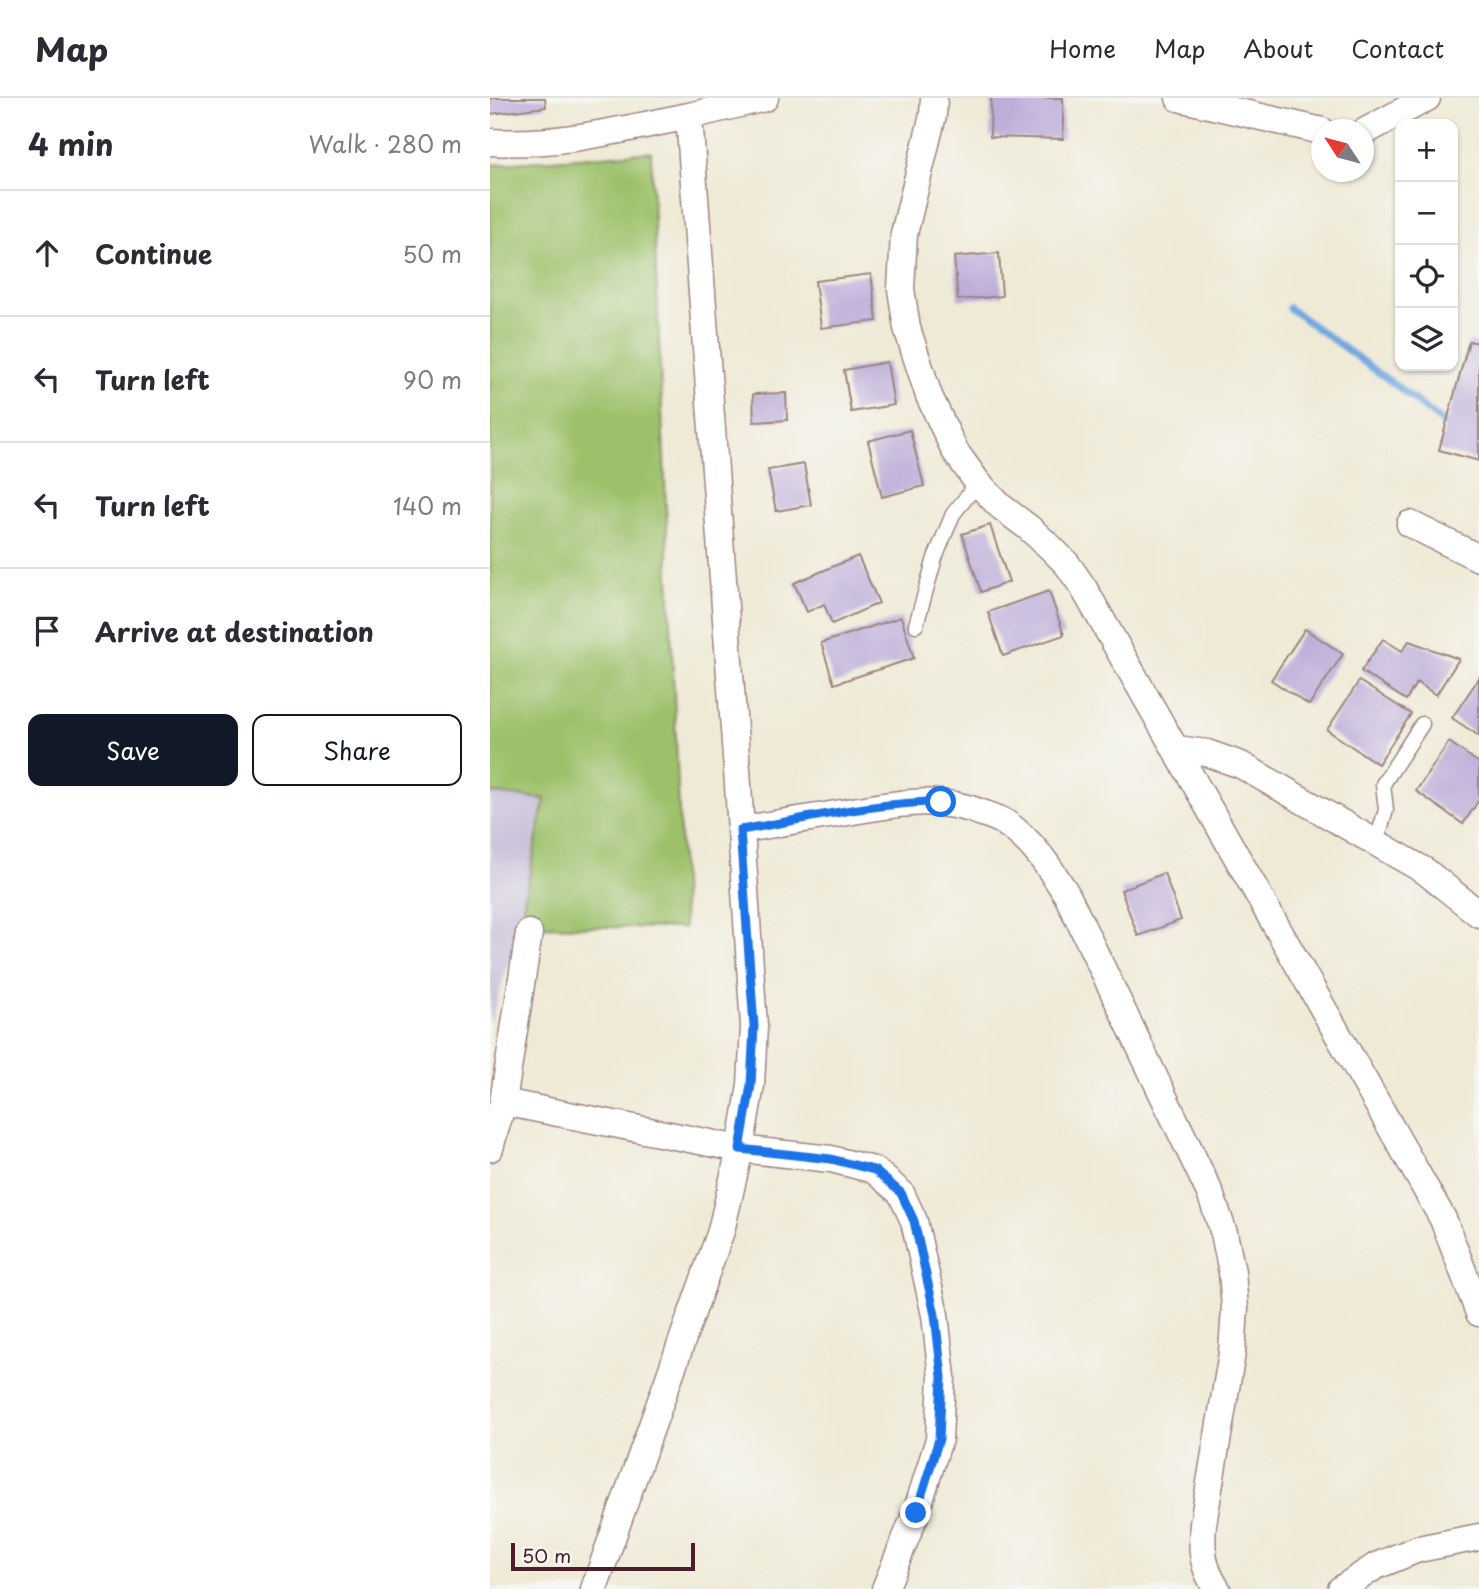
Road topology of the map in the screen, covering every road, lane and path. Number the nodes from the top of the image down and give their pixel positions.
1 (765, 98) edge
2 (934, 98) edge
3 (1179, 98) edge
4 (1427, 98) edge
5 (689, 116) junction
6 (1374, 126) edge
7 (1311, 129) edge
8 (490, 142) edge
9 (978, 483) junction
10 (1410, 524) dead end
11 (1479, 558) edge
12 (916, 625) dead end
13 (1422, 724) dead end
14 (1177, 750) junction
15 (740, 830) junction
16 (1376, 843) junction
17 (1479, 914) edge
18 (529, 933) dead end
19 (503, 1102) junction
20 (490, 1149) edge
21 (740, 1149) junction
22 (1479, 1313) edge
23 (1479, 1537) edge
24 (594, 1589) edge
25 (885, 1589) edge
26 (1217, 1589) edge
27 (1341, 1589) edge

1 - 5 street
2 - 9 street
3 - 7 street
4 - 6 street
5 - 8 street
5 - 15 street
9 - 12 lane
9 - 14 street
10 - 11 street
13 - 16 lane
14 - 16 street
14 - 22 street
15 - 21 street
15 - 26 street
16 - 17 street
18 - 19 street
19 - 20 street
19 - 21 street
21 - 24 street
21 - 25 street
23 - 27 street

